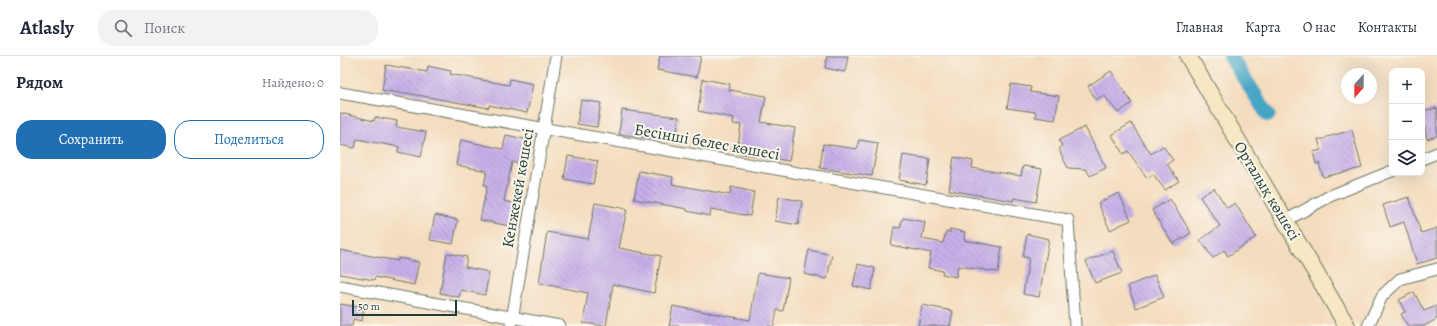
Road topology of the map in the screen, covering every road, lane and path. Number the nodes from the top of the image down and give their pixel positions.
1 (556, 56) edge
2 (1188, 56) edge
3 (340, 93) edge
4 (544, 130) junction
5 (1437, 153) edge
6 (1425, 158) edge
7 (1389, 172) edge
8 (1285, 221) junction
9 (1437, 270) edge
10 (340, 286) edge
11 (511, 322) edge
12 (560, 326) edge
13 (1075, 326) edge
14 (1347, 326) edge
15 (1368, 326) edge

1 - 4 street, Кенжекей көшесі
2 - 8 main road, Орталық көшесі
3 - 4 street, Бесінші белес көшесі
4 - 11 street, Кенжекей көшесі
4 - 13 street, Бесінші белес көшесі
5 - 6 street
7 - 8 street
8 - 14 main road, Орталық көшесі
9 - 15 street
10 - 11 street
11 - 12 street

